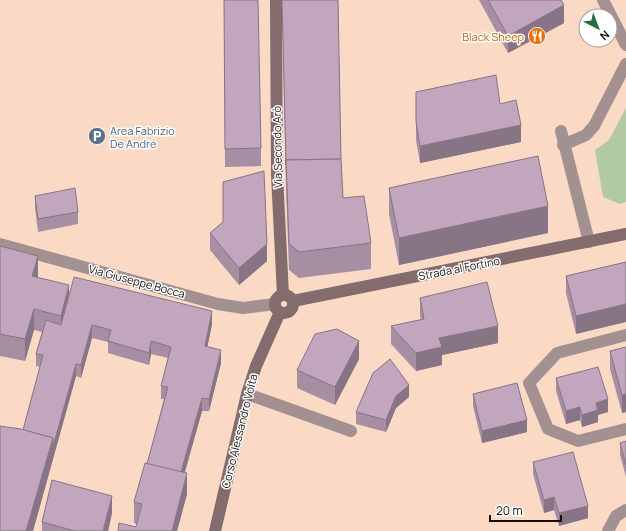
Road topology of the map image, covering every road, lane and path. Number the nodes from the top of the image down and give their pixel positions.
1 (276, 0) edge
2 (603, 0) edge
3 (626, 45) edge
4 (626, 64) edge
5 (561, 131) dead end
6 (563, 145) junction
7 (626, 234) edge
8 (589, 242) junction
9 (0, 244) edge
10 (288, 298) junction
11 (277, 308) junction
12 (626, 335) edge
13 (247, 394) junction
14 (626, 429) edge
15 (351, 431) dead end
16 (626, 510) edge
17 (215, 531) edge
18 (608, 531) edge

1 - 10 street, Via Secondo Arò
2 - 3 street
4 - 6 street
5 - 6 street
6 - 8 street
7 - 8 street, Strada al Fortino
8 - 10 street, Strada al Fortino
9 - 11 street, Via Giuseppe Bocca
10 - 11 street
10 - 11 street
11 - 13 street, Corso Alessandro Volta
12 - 14 street
13 - 15 street
13 - 17 street, Corso Alessandro Volta
16 - 18 street

